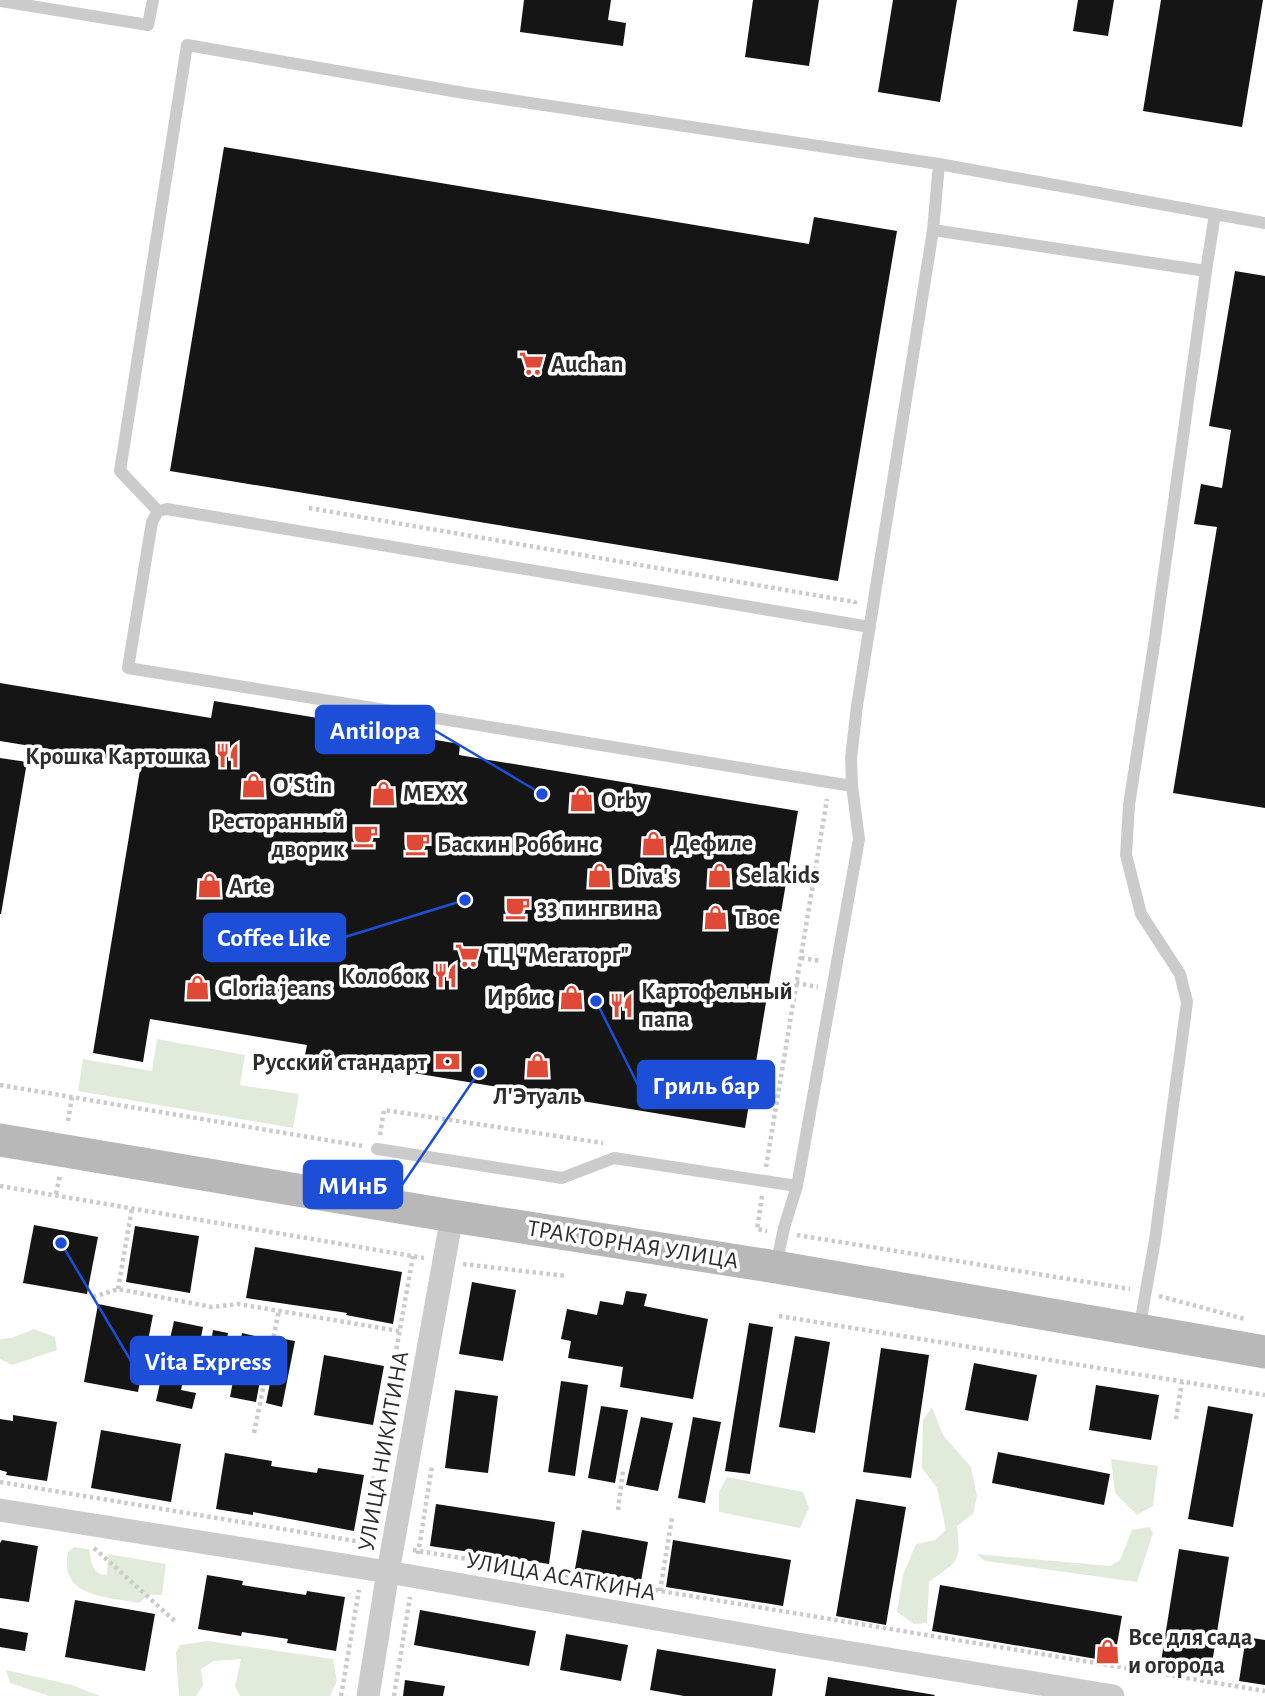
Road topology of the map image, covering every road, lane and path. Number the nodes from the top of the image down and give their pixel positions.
1 (153, 0) edge
2 (0, 1) edge
3 (939, 164) junction
4 (1215, 214) junction
5 (1265, 223) edge
6 (933, 230) junction
7 (1206, 271) junction
8 (309, 508) dead end
9 (158, 511) junction
10 (854, 612) dead end
11 (870, 627) junction
12 (852, 786) junction
13 (827, 794) dead end
14 (801, 958) junction
15 (822, 961) dead end
16 (0, 1085) edge
17 (72, 1097) junction
18 (68, 1121) dead end
19 (0, 1140) edge
20 (616, 1145) dead end
21 (377, 1149) junction
22 (752, 1166) dead end
23 (60, 1173) dead end
24 (764, 1181) junction
25 (0, 1186) edge
26 (797, 1186) junction
27 (57, 1195) junction
28 (132, 1207) junction
29 (452, 1216) junction
30 (783, 1233) junction
31 (413, 1256) junction
32 (444, 1261) junction
33 (776, 1266) junction
34 (566, 1276) dead end
35 (118, 1289) junction
36 (1146, 1291) junction
37 (93, 1297) dead end
38 (279, 1310) junction
39 (779, 1316) dead end
40 (1247, 1319) dead end
41 (1138, 1330) junction
42 (399, 1332) junction
43 (1265, 1352) edge
44 (1182, 1381) junction
45 (1265, 1395) edge
46 (1176, 1419) dead end
47 (254, 1433) dead end
48 (623, 1470) dead end
49 (0, 1482) edge
50 (0, 1510) edge
51 (618, 1510) dead end
52 (673, 1518) dead end
53 (88, 1542) dead end
54 (362, 1542) junction
55 (393, 1547) junction
56 (388, 1572) junction
57 (359, 1590) dead end
58 (660, 1591) junction
59 (177, 1623) dead end
60 (1265, 1691) edge
61 (341, 1696) edge
62 (368, 1696) edge
63 (1113, 1696) edge

1 - 2 lane
3 - 4 lane
3 - 6 lane
3 - 9 lane
4 - 5 lane
4 - 7 lane
6 - 7 lane
6 - 11 lane
7 - 36 lane
8 - 10 path
9 - 11 lane
9 - 12 lane
11 - 12 lane
12 - 26 lane
13 - 14 path
14 - 15 path
14 - 22 path
16 - 17 path
17 - 18 path
17 - 21 path
19 - 29 main road, ТРАКТОРНАЯ УЛИЦА
20 - 21 path
21 - 24 lane
23 - 27 path
24 - 26 lane
24 - 30 path
25 - 27 path
26 - 30 lane
27 - 28 path
28 - 31 path
28 - 35 path
29 - 32 street, УЛИЦА НИКИТИНА
29 - 33 main road, ТРАКТОРНАЯ УЛИЦА
30 - 33 lane
30 - 36 path
31 - 32 path
31 - 42 path
32 - 34 path
32 - 55 street, УЛИЦА НИКИТИНА
33 - 41 main road, ТРАКТОРНАЯ УЛИЦА
35 - 37 path
35 - 38 path
36 - 40 path
36 - 41 lane
38 - 42 path
38 - 47 path
39 - 44 path
41 - 43 main road, ТРАКТОРНАЯ УЛИЦА
42 - 54 path
44 - 45 path
44 - 46 path
48 - 51 path
49 - 54 path
50 - 56 street, УЛИЦА АСАТКИНА
52 - 58 path
53 - 59 path
54 - 55 path
55 - 56 street, УЛИЦА НИКИТИНА
55 - 58 path
56 - 62 street, УЛИЦА НИКИТИНА
56 - 63 street, УЛИЦА АСАТКИНА
57 - 61 path
58 - 60 path

